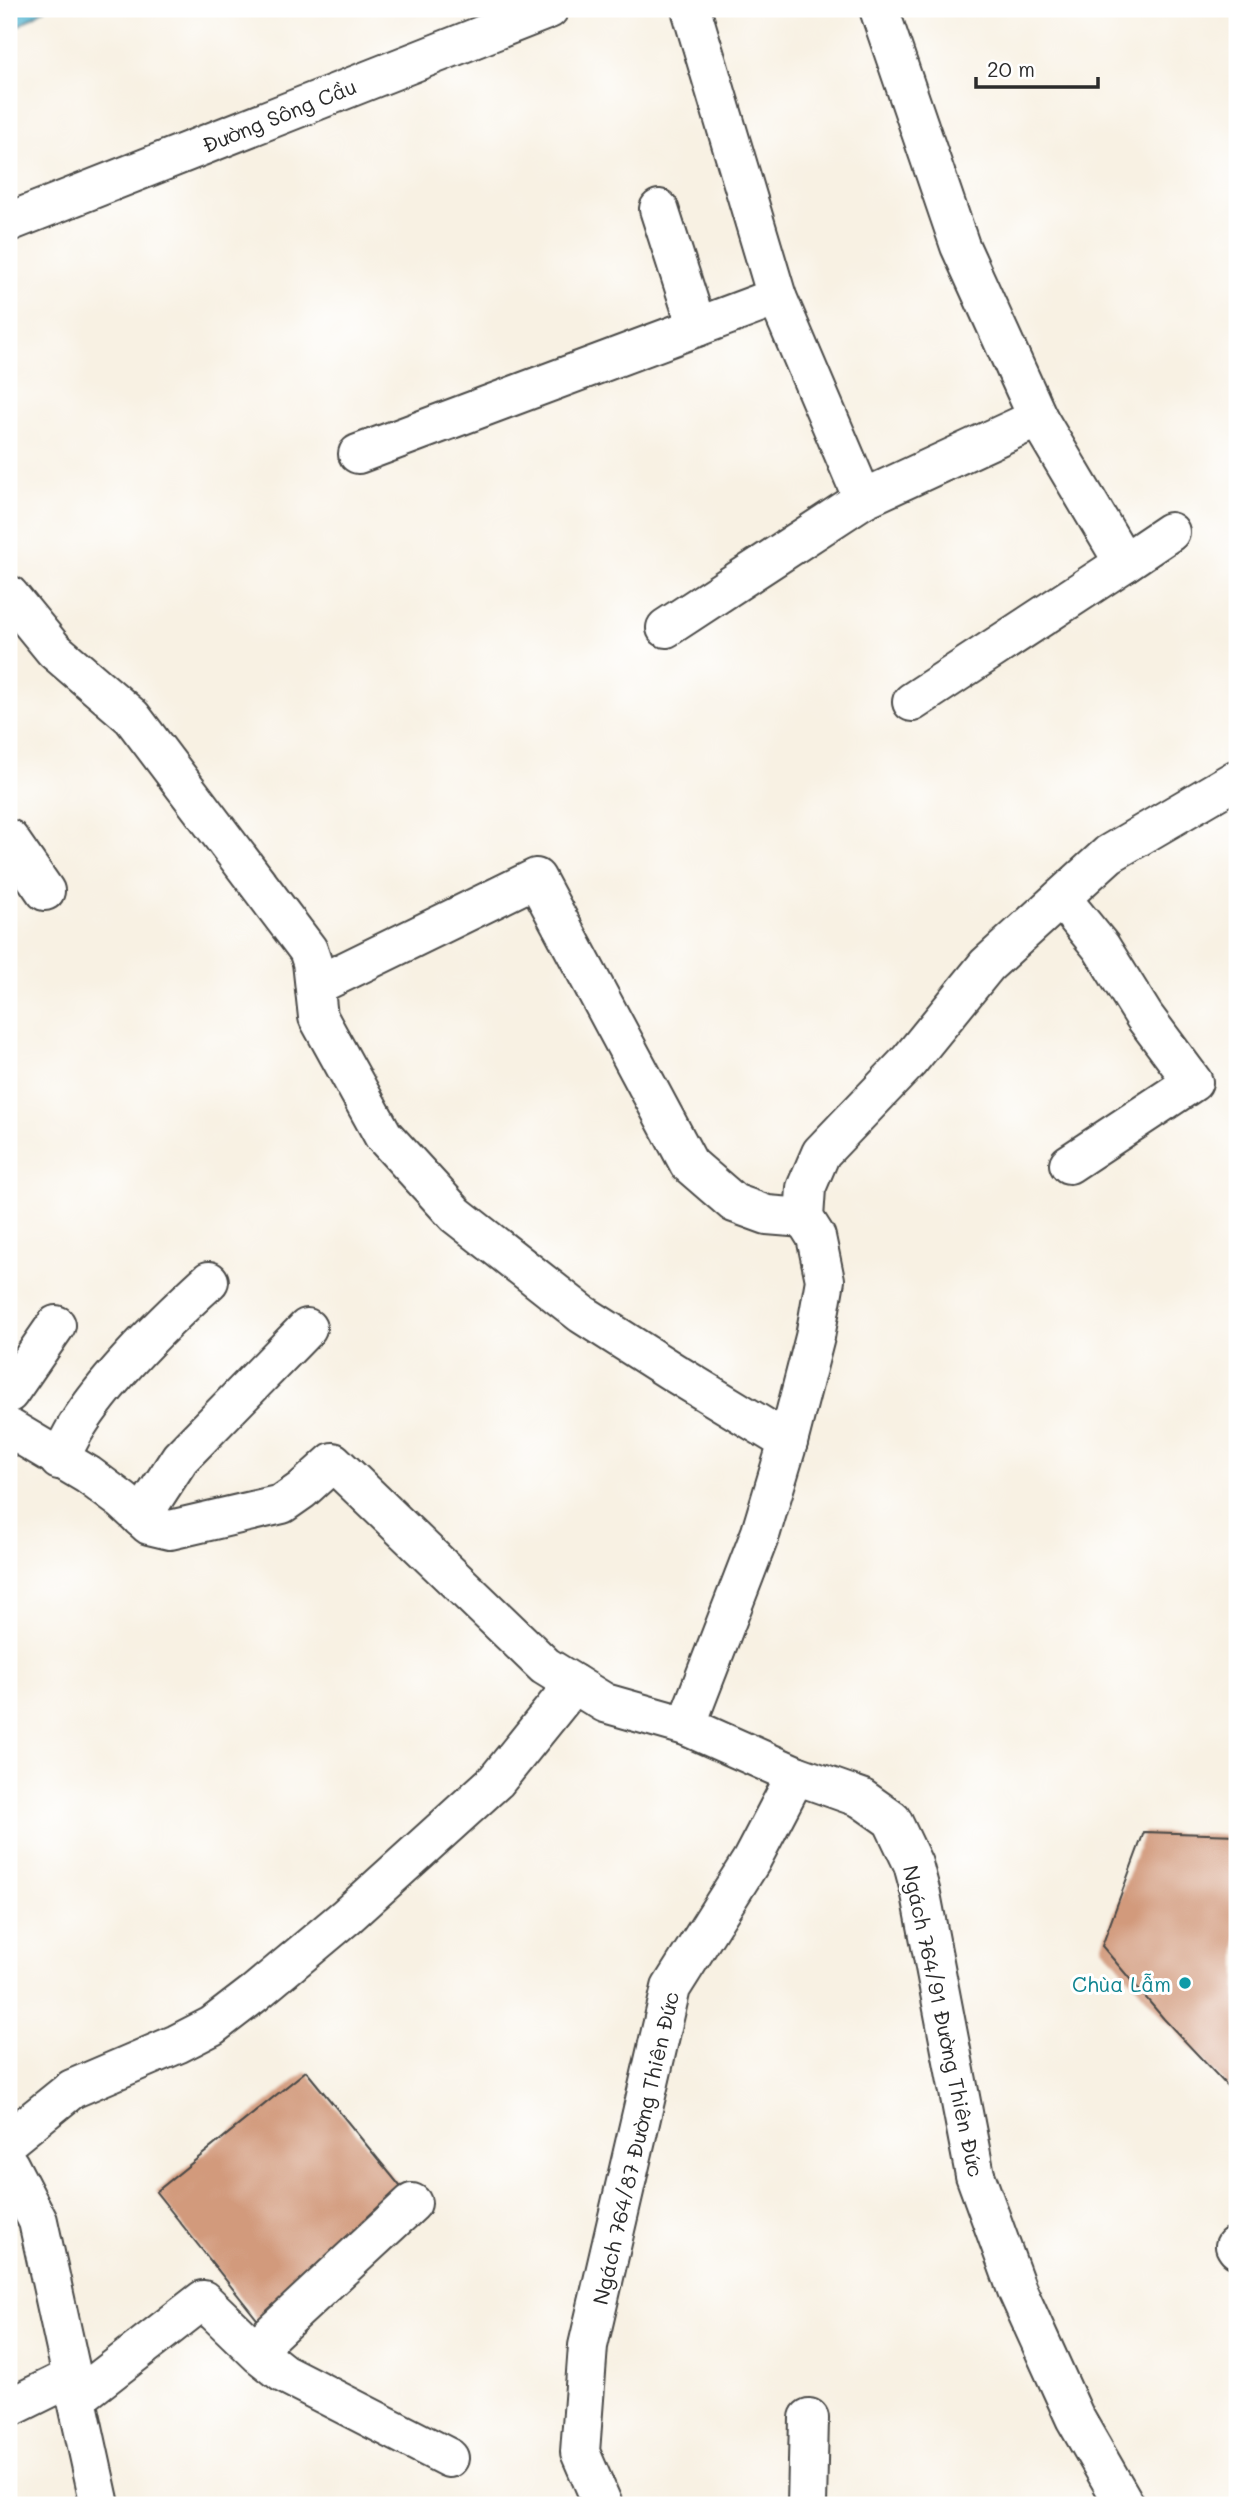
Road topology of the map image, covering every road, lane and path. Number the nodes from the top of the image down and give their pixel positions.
1 (549, 9) edge
2 (691, 9) edge
3 (879, 9) edge
4 (659, 209) dead end
5 (9, 222) edge
6 (777, 297) junction
7 (697, 327) junction
8 (1038, 418) junction
9 (358, 454) dead end
10 (863, 499) junction
11 (1170, 532) dead end
12 (1124, 563) junction
13 (9, 595) edge
14 (666, 628) dead end
15 (912, 702) dead end
16 (1237, 779) edge
17 (9, 839) edge
18 (45, 891) dead end
19 (1061, 898) junction
20 (315, 986) junction
21 (1069, 1164) dead end
22 (804, 1218) junction
23 (209, 1281) dead end
24 (56, 1325) dead end
25 (307, 1328) dead end
26 (9, 1393) edge
27 (9, 1428) edge
28 (788, 1442) junction
29 (60, 1460) junction
30 (141, 1518) junction
31 (574, 1684) junction
32 (686, 1726) junction
33 (796, 1775) junction
34 (9, 2140) edge
35 (9, 2165) edge
36 (412, 2203) dead end
37 (255, 2350) junction
38 (75, 2387) junction
39 (9, 2408) edge
40 (809, 2418) dead end
41 (449, 2458) dead end
42 (100, 2505) edge
43 (603, 2505) edge
44 (807, 2505) edge
45 (1125, 2505) edge

1 - 5 street, Đường Sông Cầu
2 - 6 street
3 - 8 street
4 - 7 street
6 - 7 street
6 - 10 street
7 - 9 street
8 - 10 street
8 - 12 street
10 - 14 street
11 - 12 street
12 - 15 street
13 - 20 street
16 - 19 street
17 - 18 street
19 - 21 street
19 - 22 street
20 - 22 street
20 - 28 street
22 - 28 street
23 - 29 street
24 - 26 street
25 - 30 street
27 - 29 street
28 - 32 street
29 - 30 street
30 - 31 street, Ngách 764/91 Đường Thiên Đức
31 - 32 street, Ngách 764/91 Đường Thiên Đức
31 - 34 street
32 - 33 street, Ngách 764/91 Đường Thiên Đức
33 - 43 street, Ngách 764/87 Đường Thiên Đức
33 - 45 street, Ngách 764/91 Đường Thiên Đức
35 - 38 street
36 - 37 street
37 - 38 street
37 - 41 street
38 - 39 street
38 - 42 street
40 - 44 street

